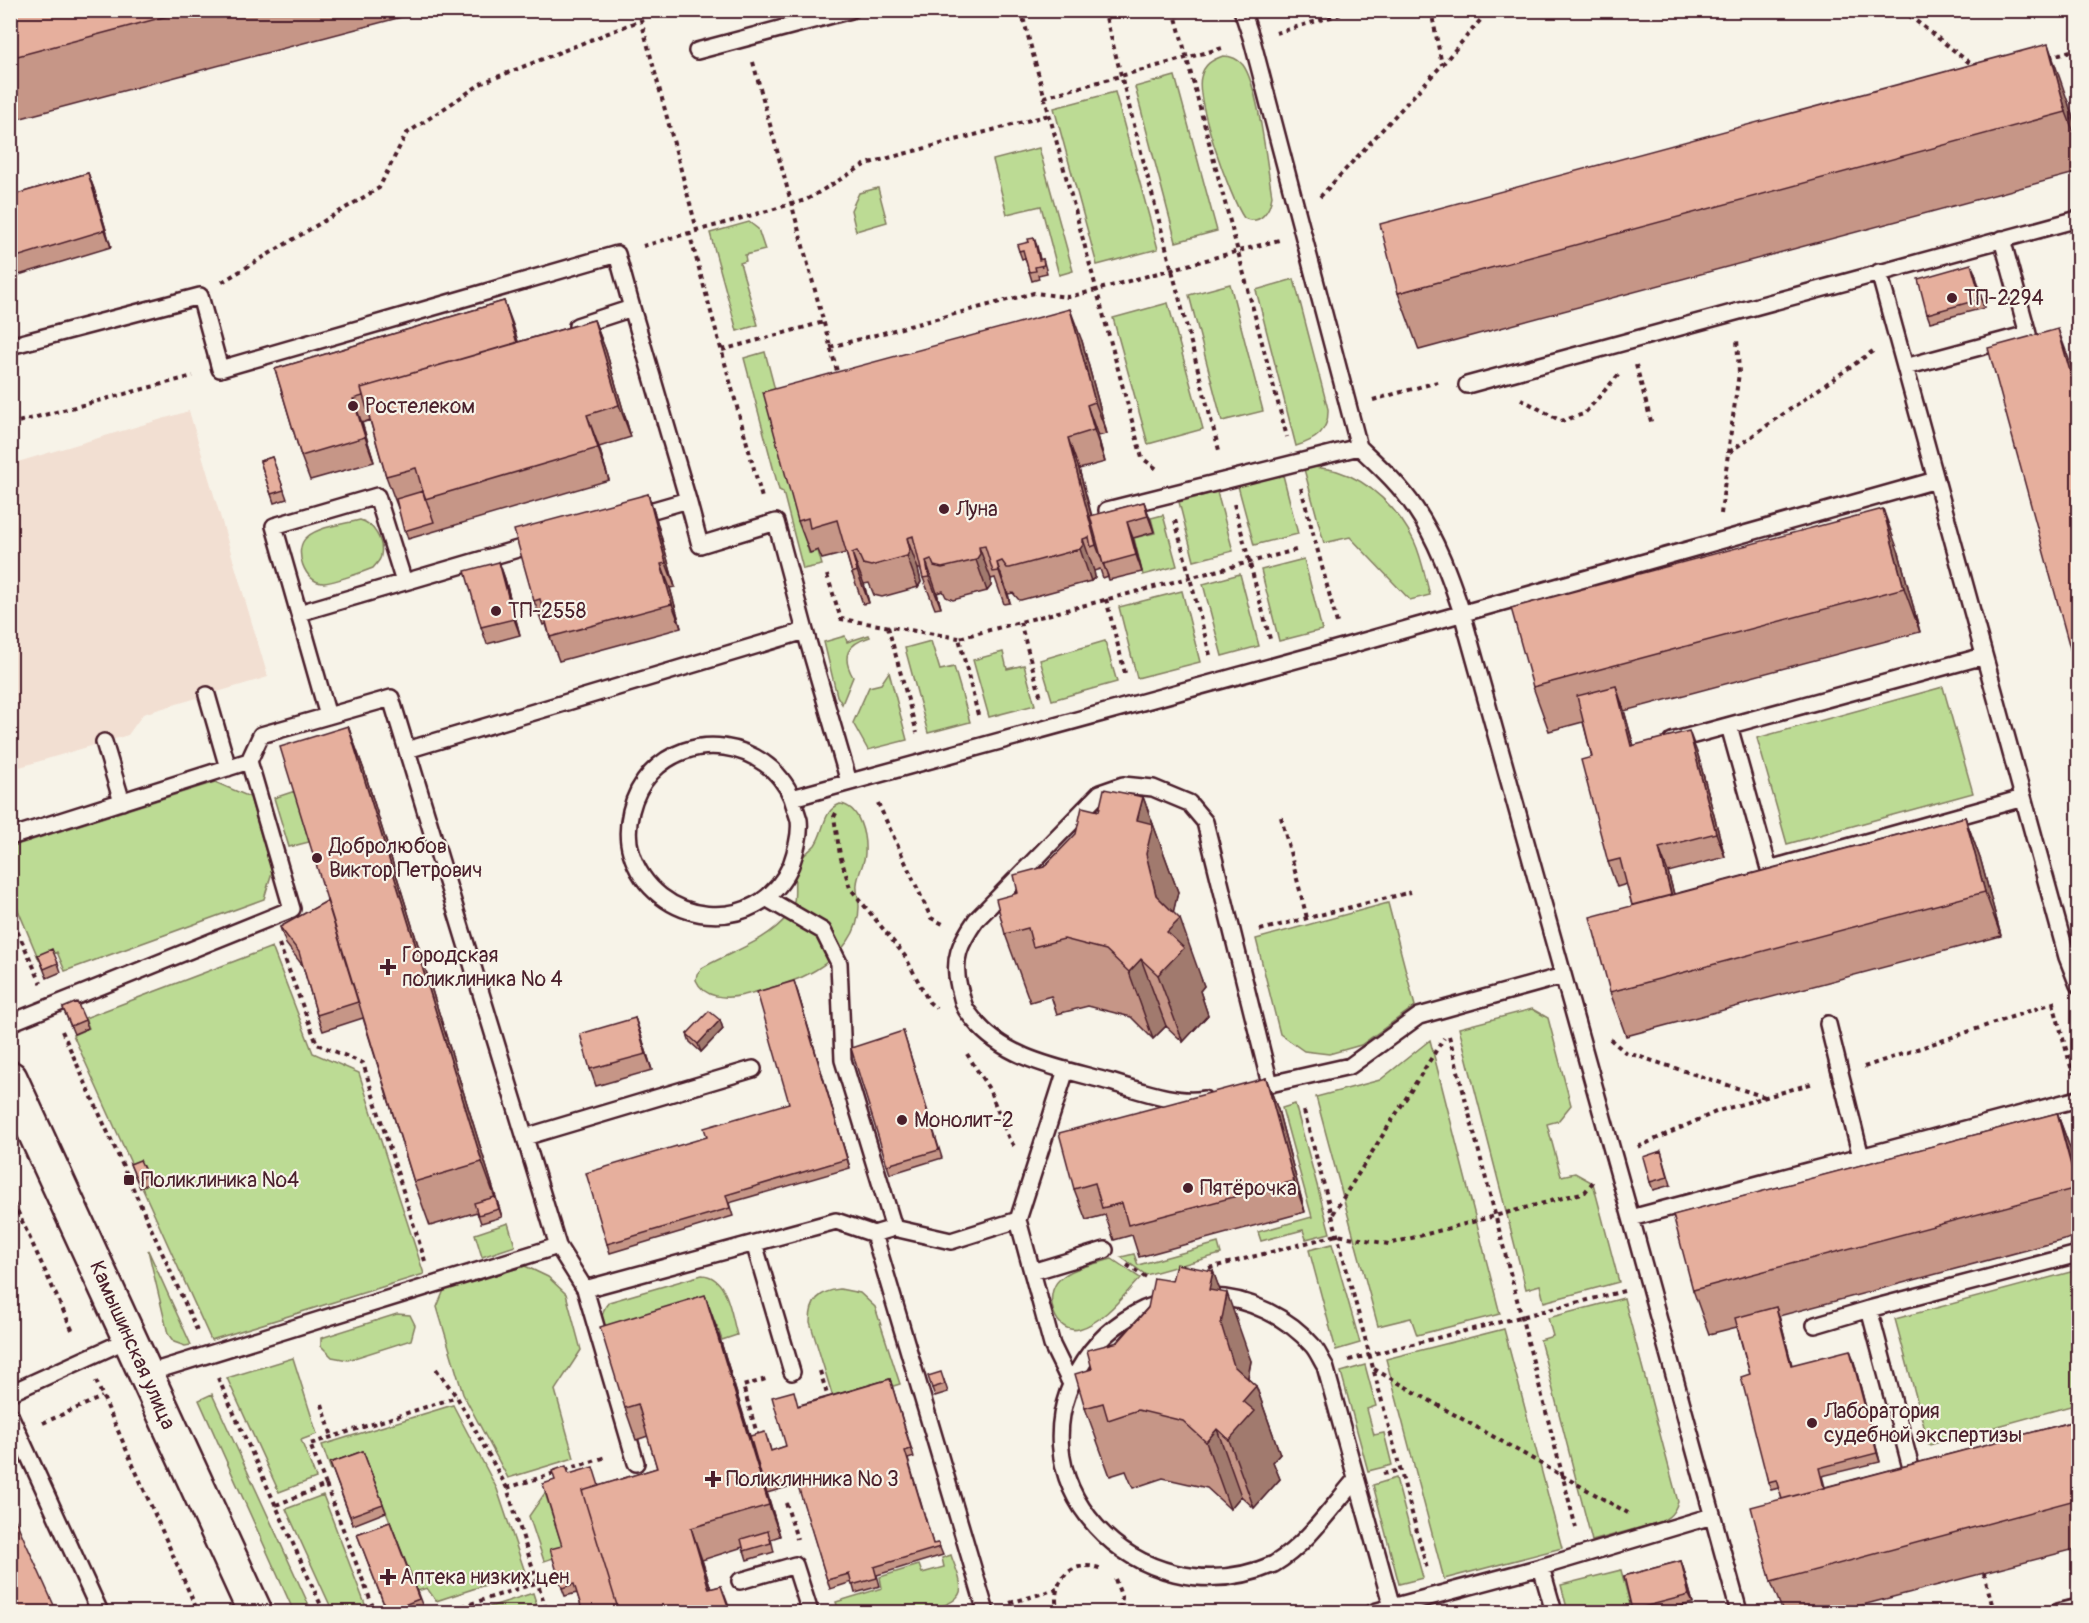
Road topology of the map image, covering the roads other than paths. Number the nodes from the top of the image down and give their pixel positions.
1 (851, 10) edge
2 (1242, 10) edge
3 (697, 51) dead end
4 (2079, 219) edge
5 (2002, 239) junction
6 (1879, 272) junction
7 (633, 308) junction
8 (558, 331) edge
9 (10, 346) edge
10 (1905, 367) junction
11 (1467, 385) dead end
12 (1359, 447) junction
13 (1936, 480) junction
14 (688, 500) junction
15 (1107, 510) edge
16 (620, 520) edge
17 (552, 539) edge
18 (404, 582) junction
19 (299, 612) junction
20 (1462, 613) junction
21 (805, 631) junction
22 (1984, 656) junction
23 (207, 695) dead end
24 (328, 716) junction
25 (1729, 726) junction
26 (104, 742) dead end
27 (1666, 743) edge
28 (407, 750) junction
29 (249, 761) junction
30 (228, 768) junction
31 (849, 782) junction
32 (792, 798) junction
33 (2023, 798) junction
34 (122, 802) junction
35 (10, 837) edge
36 (766, 898) junction
37 (1563, 976) junction
38 (2079, 985) edge
39 (10, 1023) edge
40 (1828, 1024) dead end
41 (753, 1069) dead end
42 (1066, 1070) junction
43 (10, 1078) edge
44 (1217, 1096) edge
45 (2079, 1099) edge
46 (526, 1138) junction
47 (1861, 1157) junction
48 (1631, 1218) junction
49 (1018, 1220) junction
50 (894, 1228) junction
51 (874, 1233) junction
52 (753, 1243) junction
53 (558, 1246) junction
54 (1105, 1250) dead end
55 (2079, 1254) edge
56 (1032, 1272) junction
57 (585, 1289) junction
58 (1196, 1298) edge
59 (1177, 1300) edge
60 (1869, 1309) junction
61 (1815, 1325) dead end
62 (129, 1339) junction
63 (792, 1372) road end
64 (146, 1374) junction
65 (1071, 1384) junction
66 (10, 1393) edge
67 (10, 1415) edge
68 (634, 1456) road end
69 (1936, 1473) edge
70 (1356, 1479) junction
71 (1712, 1516) junction
72 (1541, 1567) junction
73 (740, 1581) dead end
74 (1392, 1607) junction
75 (2079, 1607) edge
76 (986, 1611) edge
77 (100, 1612) edge
78 (255, 1612) edge
79 (810, 1612) edge
80 (1374, 1612) edge
81 (1554, 1612) edge
82 (1739, 1612) edge
83 (2058, 1612) edge

1 - 3 lane
2 - 12 lane
4 - 5 lane
5 - 6 lane
5 - 10 lane
6 - 10 lane
6 - 11 lane
7 - 8 lane
7 - 9 lane
7 - 14 lane
10 - 13 lane
12 - 15 lane
12 - 20 lane
13 - 20 lane
13 - 22 lane
14 - 16 lane
14 - 21 lane
17 - 18 lane
18 - 19 lane
18 - 19 lane
19 - 24 lane
20 - 31 lane
20 - 37 lane
21 - 28 lane
21 - 31 lane
22 - 25 lane
22 - 33 lane
23 - 30 lane
24 - 28 lane
24 - 29 lane
25 - 27 lane
25 - 33 lane
26 - 34 lane
28 - 46 lane
29 - 30 lane
29 - 39 lane
30 - 34 lane
31 - 32 lane
32 - 36 lane
32 - 36 lane
33 - 38 lane
34 - 35 lane
36 - 50 lane
37 - 42 lane
37 - 48 lane
40 - 47 lane
41 - 46 lane
42 - 44 lane
42 - 49 lane
43 - 62 street, Камышинская улица
45 - 47 lane
46 - 53 lane
47 - 48 lane
48 - 71 lane
49 - 50 lane
49 - 56 lane
50 - 51 lane
51 - 52 lane
51 - 76 lane
52 - 57 lane
52 - 63 lane
53 - 57 lane
53 - 64 lane
54 - 56 lane
55 - 60 lane
56 - 65 lane
57 - 68 lane
58 - 70 lane
59 - 65 lane
60 - 61 lane
60 - 69 lane
62 - 64 street, Камышинская улица
62 - 66 lane
64 - 78 street, Камышинская улица
65 - 70 lane
67 - 77 lane
70 - 74 lane
71 - 72 lane
71 - 82 lane
72 - 74 lane
72 - 81 lane
73 - 79 lane
74 - 80 lane
75 - 83 lane

